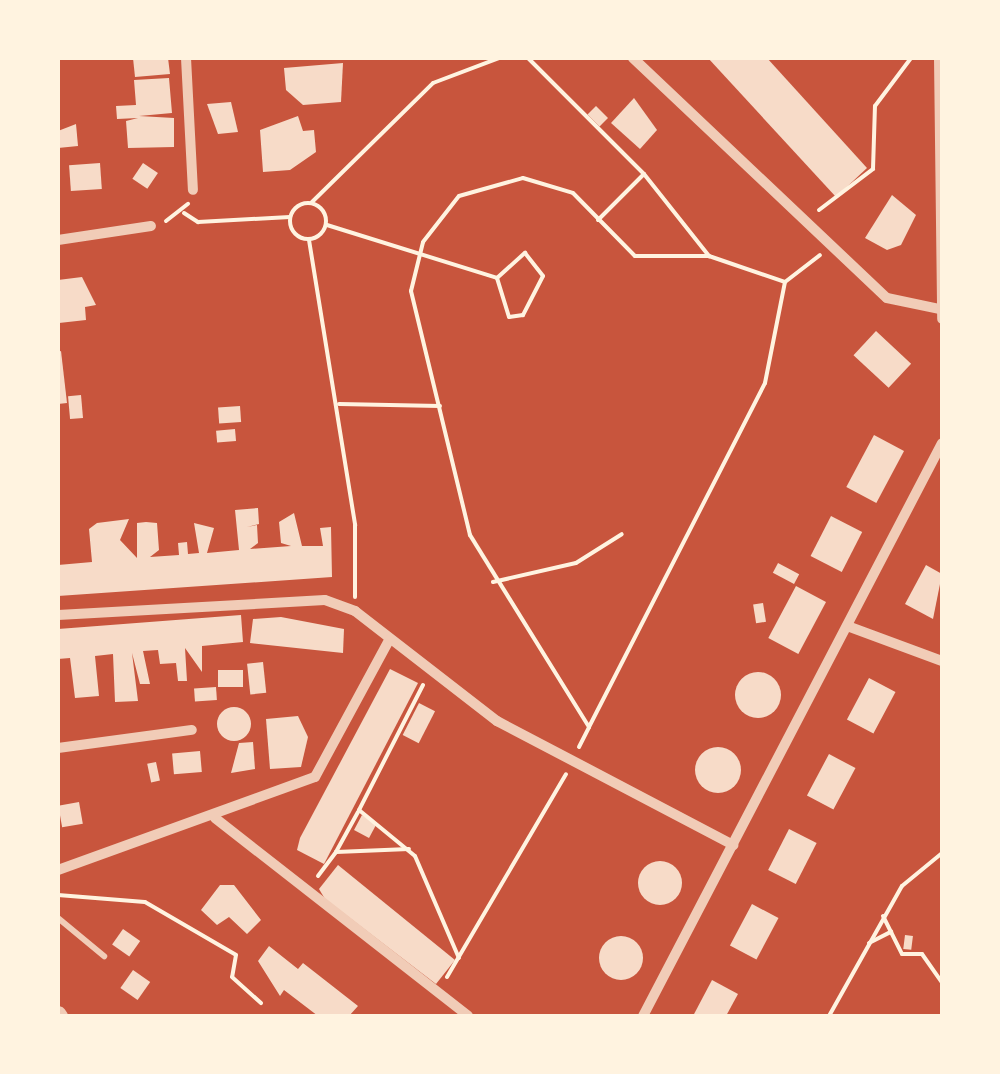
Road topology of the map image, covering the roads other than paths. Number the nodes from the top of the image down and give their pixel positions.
1 (186, 58) edge
2 (633, 58) edge
3 (939, 58) edge
4 (193, 190) dead end
5 (151, 226) dead end
6 (58, 240) edge
7 (941, 314) edge
8 (942, 443) edge
9 (58, 614) edge
10 (850, 627) junction
11 (389, 640) junction
12 (942, 661) edge
13 (192, 730) dead end
14 (58, 748) edge
15 (214, 818) junction
16 (734, 845) junction
17 (58, 870) edge
18 (58, 918) edge
19 (104, 956) dead end
20 (465, 1016) edge
21 (643, 1016) edge

1 - 4 street
2 - 7 street
3 - 7 street
5 - 6 street
8 - 10 street
9 - 11 street
10 - 12 street
10 - 16 street
11 - 15 street
11 - 16 street
13 - 14 street
15 - 17 street
15 - 20 street
16 - 21 street
18 - 19 lane

